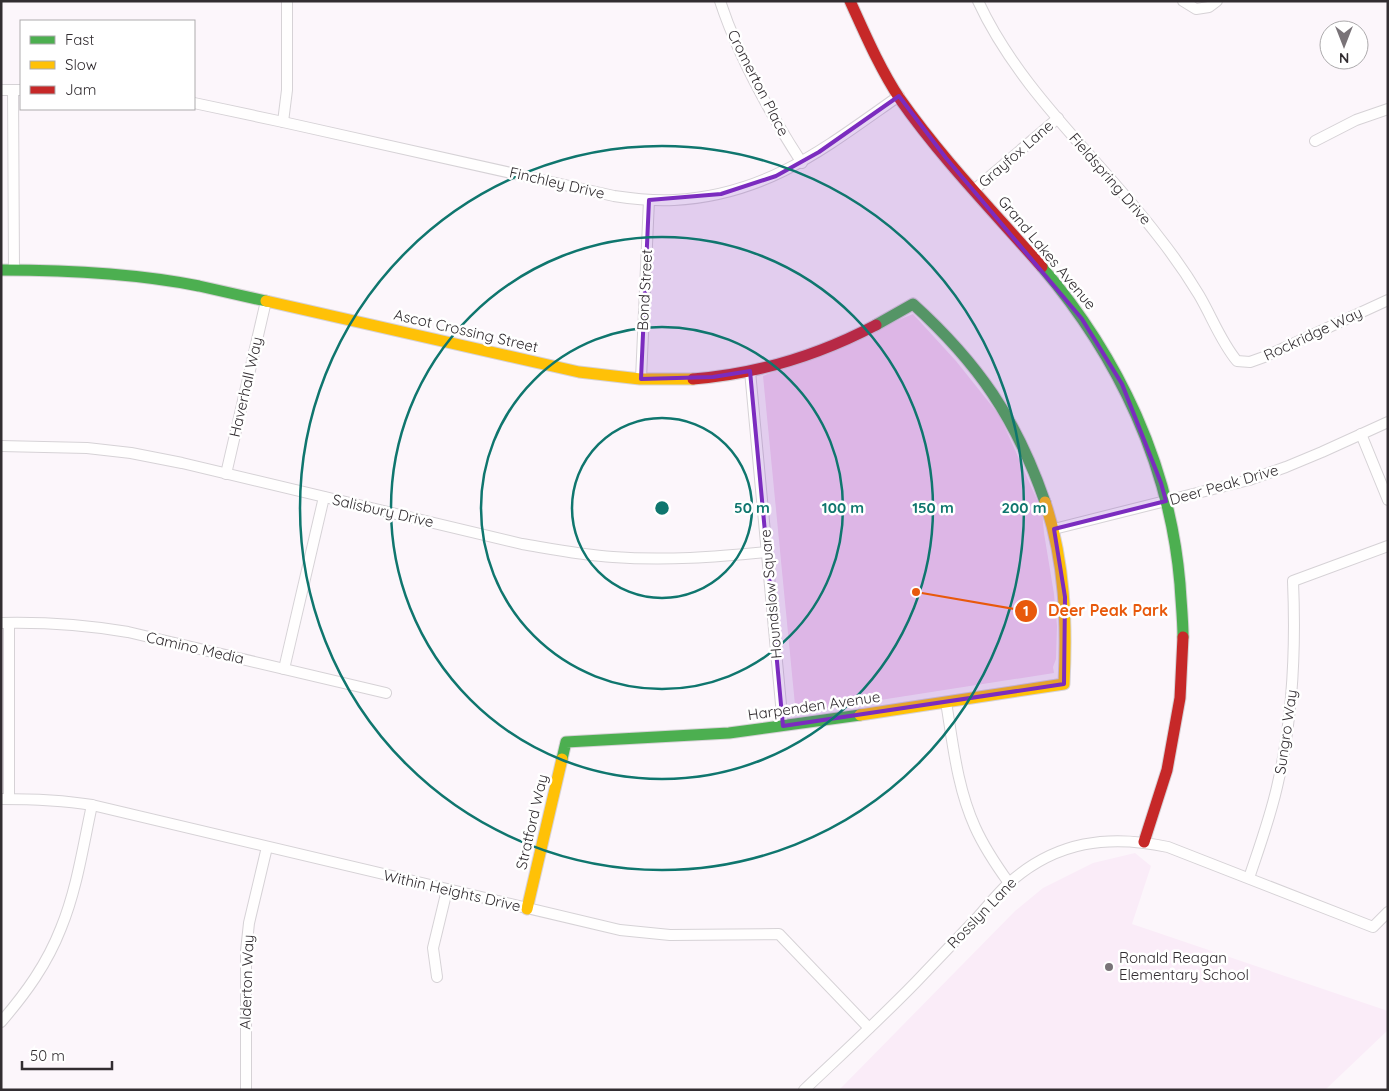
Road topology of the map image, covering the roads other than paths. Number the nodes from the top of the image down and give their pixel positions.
1 (286, 1) edge
2 (720, 1) edge
3 (850, 1) edge
4 (978, 1) edge
5 (1183, 1) edge
6 (1217, 1) edge
7 (1, 90) edge
8 (17, 90) edge
9 (899, 96) junction
10 (195, 103) edge
11 (1388, 109) edge
12 (1058, 118) junction
13 (283, 122) junction
14 (1315, 141) dead end
15 (802, 163) junction
16 (974, 190) junction
17 (649, 200) junction
18 (1, 270) edge
19 (14, 270) junction
20 (1388, 300) edge
21 (266, 301) junction
22 (1237, 361) joint
23 (750, 371) junction
24 (641, 379) junction
25 (1388, 422) edge
26 (1361, 434) junction
27 (1, 446) edge
28 (226, 474) junction
29 (324, 497) junction
30 (1388, 500) edge
31 (1166, 501) junction
32 (1054, 529) junction
33 (1388, 546) edge
34 (767, 552) junction
35 (5, 622) edge
36 (284, 669) junction
37 (386, 693) dead end
38 (946, 702) junction
39 (783, 726) junction
40 (566, 742) joint
41 (5, 799) edge
42 (92, 805) junction
43 (1144, 842) junction
44 (267, 847) junction
45 (1249, 878) junction
46 (1009, 883) junction
47 (447, 890) junction
48 (527, 909) junction
49 (1388, 912) edge
50 (437, 977) dead end
51 (1, 1022) edge
52 (869, 1028) junction
53 (246, 1090) edge
54 (804, 1090) edge

1 - 13 street
2 - 15 street, Cromerton Place
3 - 9 street, Grand Lakes Avenue
4 - 12 street, Fieldspring Drive
5 - 6 street
7 - 8 street
8 - 19 street
9 - 15 street, Finchley Drive
9 - 16 street, Grand Lakes Avenue
10 - 13 street, Finchley Drive
11 - 14 street
12 - 16 street, Grayfox Lane
12 - 22 street, Fieldspring Drive
13 - 17 street, Finchley Drive
15 - 17 street, Finchley Drive
16 - 31 street, Grand Lakes Avenue
17 - 24 street, Bond Street
18 - 19 street, Ascot Crossing Street
19 - 21 street, Ascot Crossing Street
20 - 22 street, Rockridge Way
21 - 24 street, Ascot Crossing Street
21 - 28 street, Haverhall Way
23 - 24 street, Ascot Crossing Street
23 - 32 street, Ascot Crossing Street
23 - 34 street, Houndslow Square
25 - 26 street, Deer Peak Drive
26 - 30 street
26 - 31 street, Deer Peak Drive
27 - 28 street, Salisbury Drive
28 - 29 street, Salisbury Drive
29 - 34 street, Salisbury Drive
29 - 36 street
31 - 32 street, Deer Peak Drive
31 - 43 street, Grand Lakes Avenue
32 - 38 street, Harpenden Avenue
33 - 45 street, Sungro Way
34 - 39 street, Houndslow Square
35 - 36 street, Camino Media
35 - 41 street
36 - 37 street, Camino Media
38 - 39 street, Harpenden Avenue
38 - 46 street
39 - 40 street, Harpenden Avenue
40 - 48 street, Stratford Way
41 - 42 street, Within Heights Drive
42 - 44 street, Within Heights Drive
42 - 51 street
43 - 45 street, Rosslyn Lane
43 - 46 street, Rosslyn Lane
44 - 47 street, Within Heights Drive
44 - 53 street, Alderton Way
45 - 49 street, Rosslyn Lane
46 - 52 street, Rosslyn Lane
47 - 48 street, Within Heights Drive
47 - 50 street
48 - 52 street, Within Heights Drive
52 - 54 street, Rosslyn Lane

